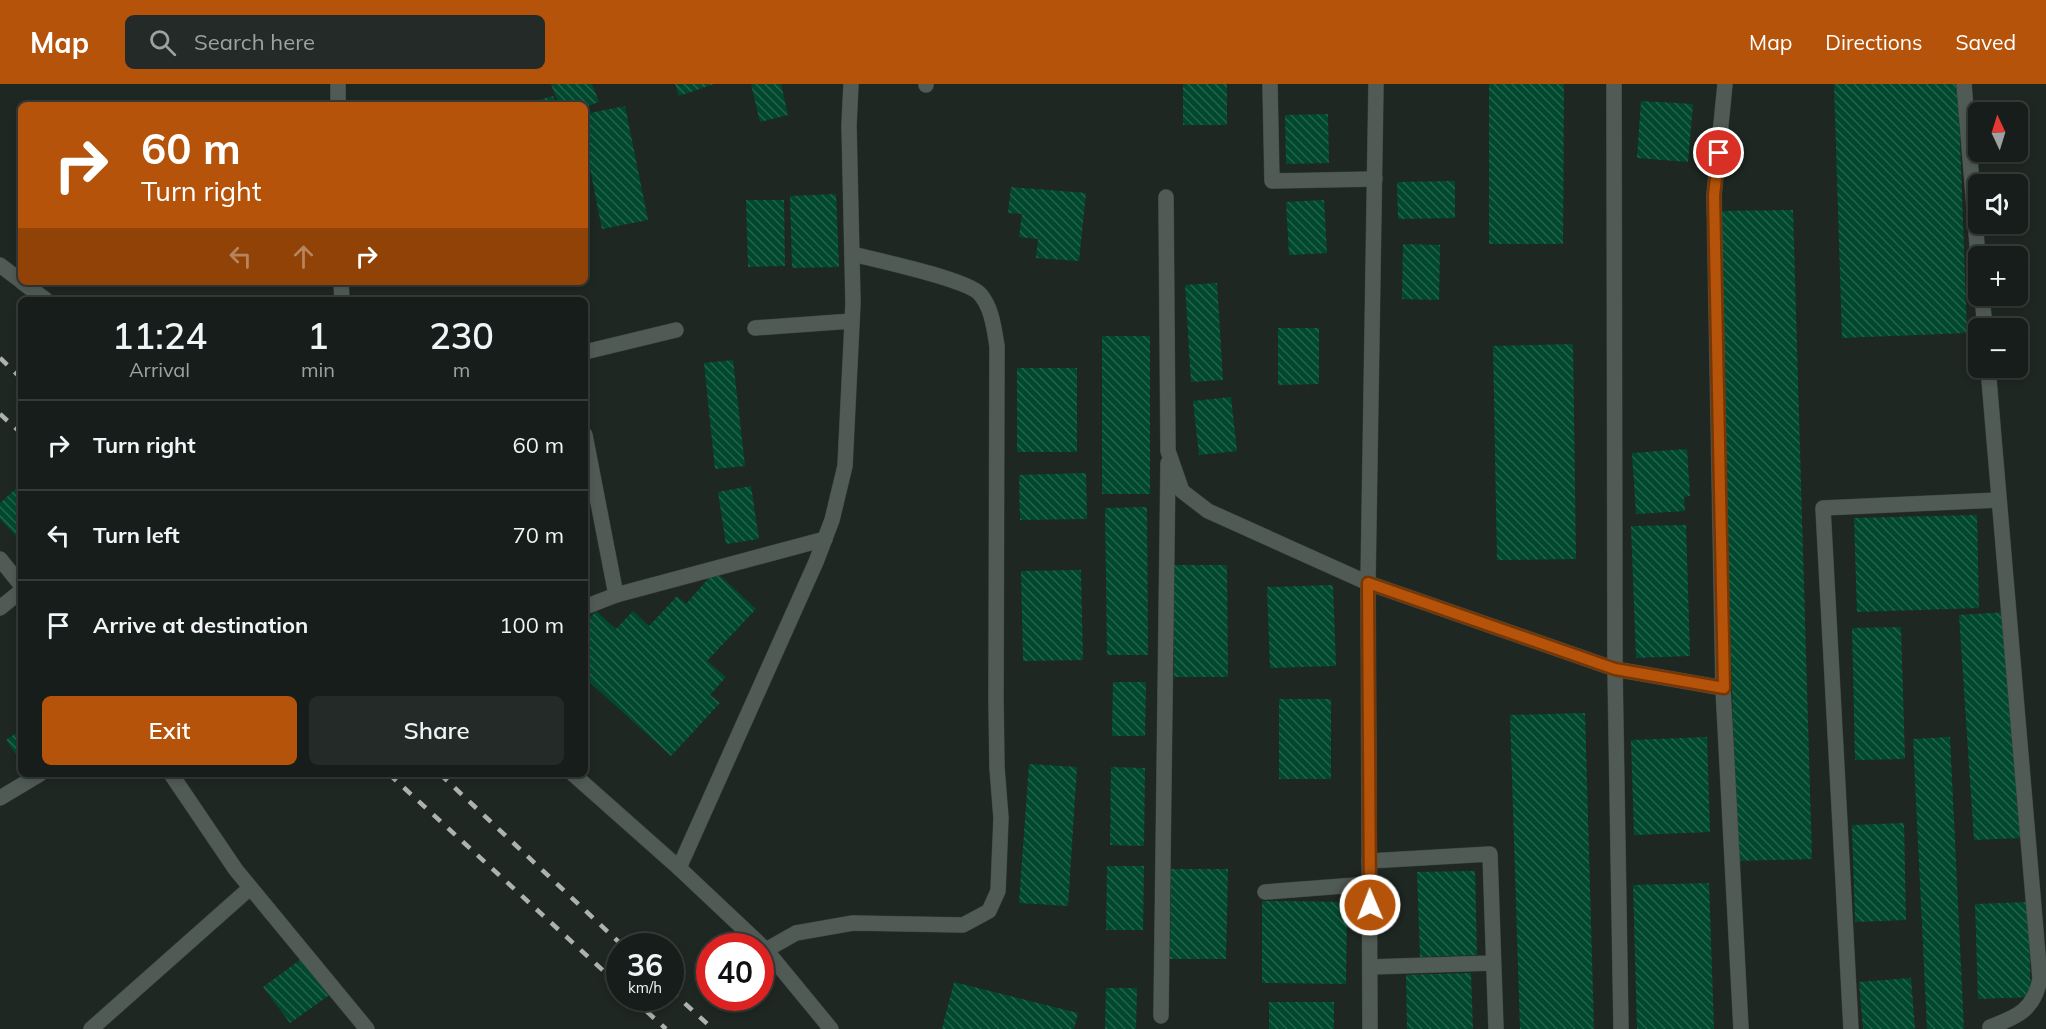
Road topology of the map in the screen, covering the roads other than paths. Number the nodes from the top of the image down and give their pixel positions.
1 (338, 84) edge
2 (851, 84) edge
3 (1270, 84) edge
4 (1376, 84) edge
5 (1614, 84) edge
6 (1725, 84) edge
7 (1964, 84) edge
8 (338, 102) edge
9 (1375, 178) junction
10 (1166, 197) dead end
11 (1977, 246) edge
12 (852, 254) junction
13 (0, 265) edge
14 (18, 279) edge
15 (26, 285) edge
16 (42, 297) edge
17 (852, 321) junction
18 (755, 328) dead end
19 (676, 330) dead end
20 (588, 351) edge
21 (1989, 378) edge
22 (588, 450) edge
23 (1168, 451) junction
24 (1999, 500) junction
25 (825, 539) junction
26 (0, 559) edge
27 (18, 581) edge
28 (1368, 583) junction
29 (18, 593) edge
30 (616, 594) junction
31 (588, 606) edge
32 (0, 608) edge
33 (1615, 669) junction
34 (1724, 688) junction
35 (35, 777) edge
36 (173, 777) edge
37 (576, 777) edge
38 (0, 798) edge
39 (1369, 861) junction
40 (678, 868) junction
41 (1369, 884) junction
42 (250, 888) junction
43 (1265, 892) dead end
44 (748, 933) edge
45 (774, 945) edge
46 (774, 960) edge
47 (1493, 963) junction
48 (1370, 967) junction
49 (1161, 1016) dead end
50 (1990, 1027) dead end
51 (90, 1029) edge
52 (367, 1029) edge
53 (831, 1029) edge
54 (1370, 1029) edge
55 (1496, 1029) edge
56 (1621, 1029) edge
57 (1741, 1029) edge
58 (1851, 1029) edge

1 - 8 street
2 - 12 street
3 - 9 street
4 - 9 street
5 - 33 street
6 - 34 street
7 - 11 street
9 - 28 street
10 - 23 street
12 - 17 street
12 - 45 street
13 - 14 street
15 - 16 street
17 - 18 street
17 - 25 street
19 - 20 street
21 - 24 street
22 - 30 street
23 - 28 street
23 - 49 street
24 - 50 street
24 - 58 street
25 - 30 street
25 - 40 street
26 - 27 street
28 - 33 street
28 - 39 street
29 - 32 street
30 - 31 street
33 - 34 street
33 - 56 street
34 - 57 street
35 - 38 street
36 - 42 street
37 - 40 street
39 - 41 street
39 - 47 street
40 - 44 street
41 - 43 street
41 - 48 street
42 - 51 street
42 - 52 street
46 - 53 street
47 - 48 street
47 - 55 street
48 - 54 street

